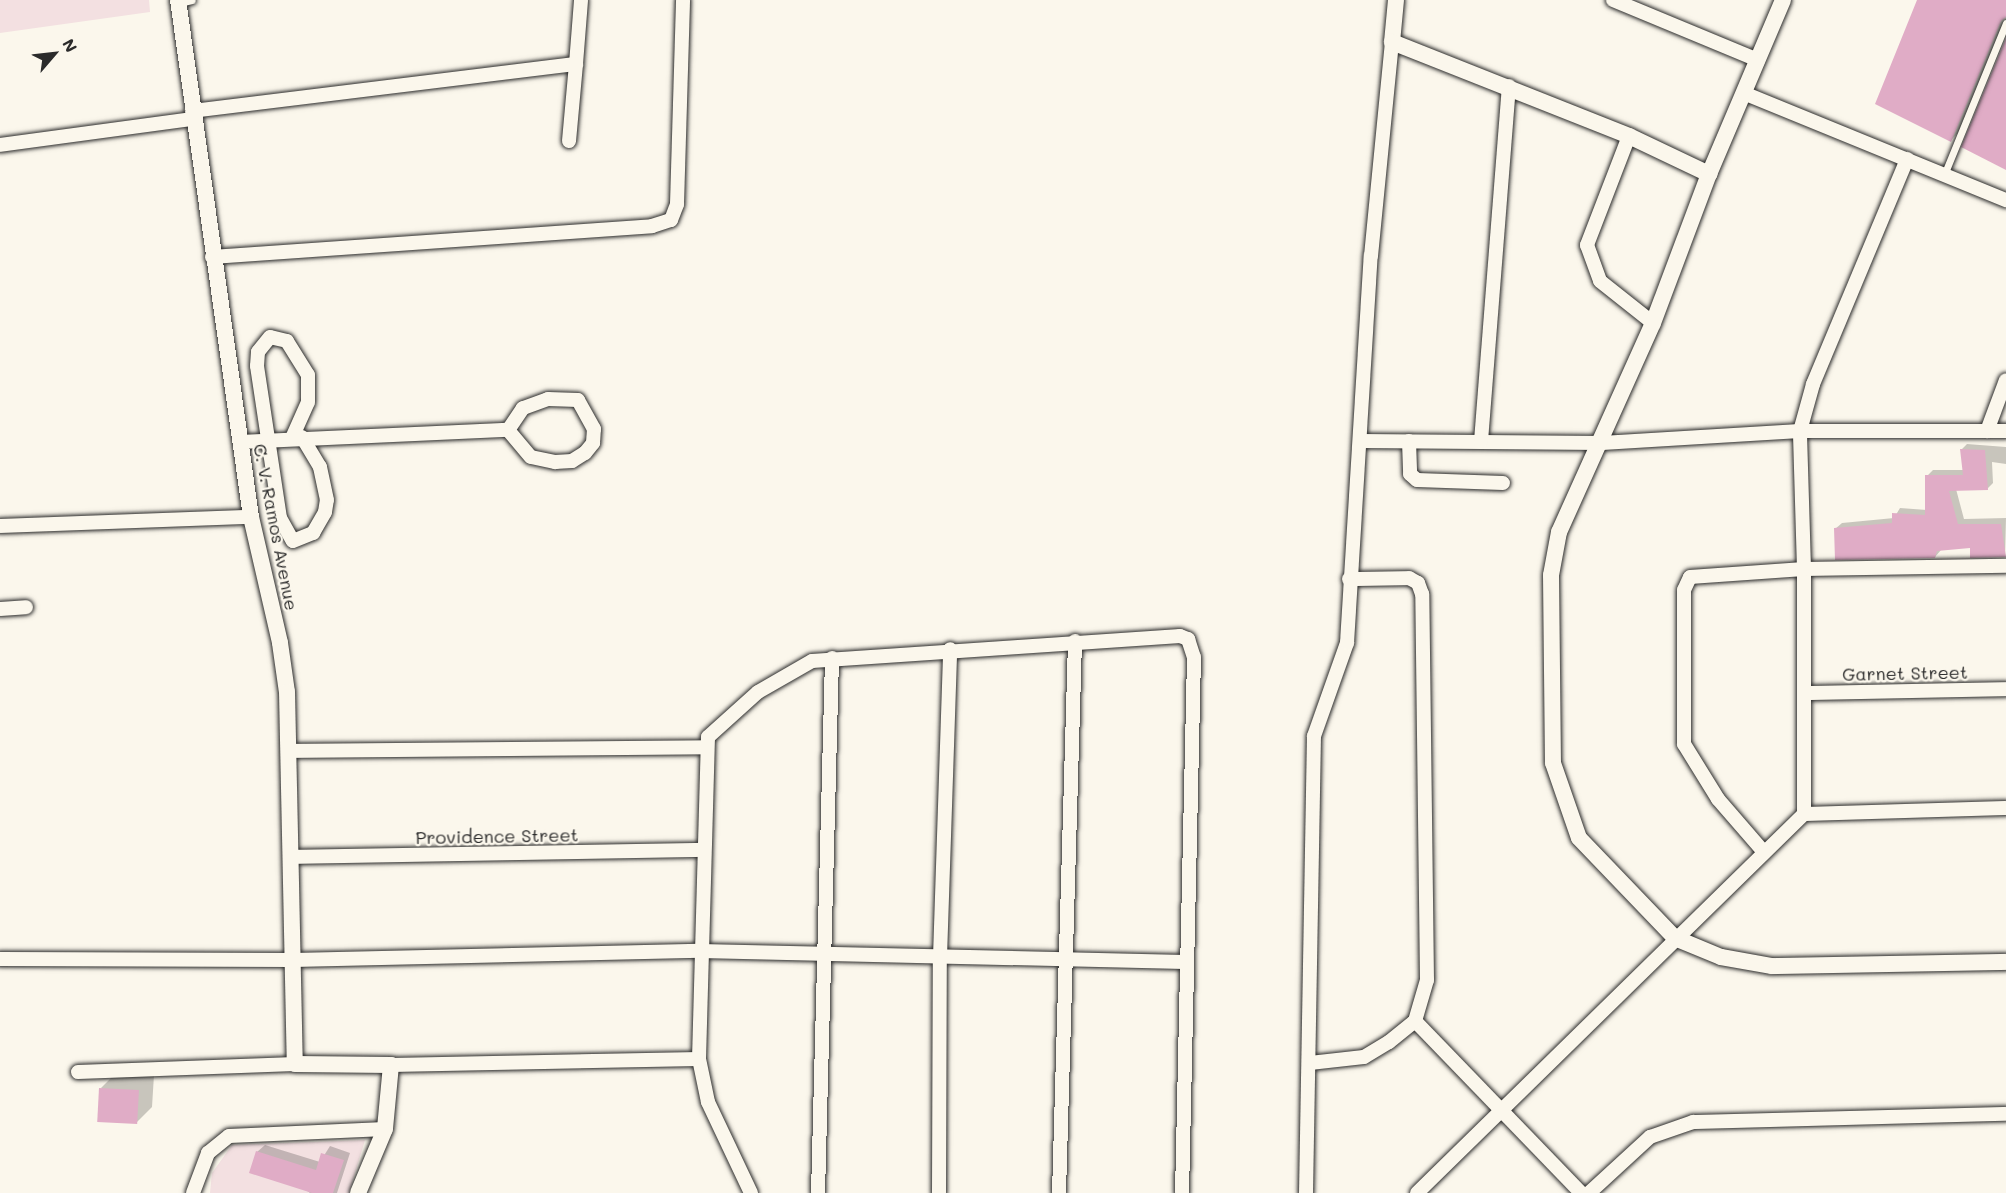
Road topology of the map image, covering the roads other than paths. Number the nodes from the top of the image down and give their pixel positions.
1 (581, 0) edge
2 (683, 0) edge
3 (1396, 0) edge
4 (1613, 0) edge
5 (1783, 0) edge
6 (183, 1) edge
7 (2006, 24) edge
8 (1392, 42) junction
9 (1758, 60) junction
10 (576, 64) junction
11 (1509, 86) junction
12 (1746, 94) junction
13 (193, 115) junction
14 (1629, 136) junction
15 (569, 141) dead end
16 (0, 145) edge
17 (1907, 159) junction
18 (1709, 174) junction
19 (1944, 175) junction
20 (2006, 200) edge
21 (212, 257) junction
22 (1653, 323) junction
23 (2006, 380) edge
24 (508, 429) junction
25 (1800, 431) junction
26 (1987, 431) junction
27 (2006, 431) edge
28 (297, 437) junction
29 (267, 440) junction
30 (1360, 441) junction
31 (1409, 441) junction
32 (1482, 441) junction
33 (240, 442) junction
34 (1602, 443) junction
35 (1503, 483) dead end
36 (251, 517) junction
37 (0, 526) edge
38 (2006, 566) edge
39 (1804, 569) junction
40 (1349, 579) junction
41 (26, 607) dead end
42 (0, 609) edge
43 (1075, 641) junction
44 (950, 649) junction
45 (832, 658) junction
46 (2006, 689) edge
47 (1805, 693) junction
48 (705, 747) junction
49 (288, 751) junction
50 (2006, 808) edge
51 (1804, 814) junction
52 (702, 850) junction
53 (1763, 851) junction
54 (293, 857) junction
55 (1675, 938) junction
56 (700, 951) junction
57 (822, 953) junction
58 (940, 957) junction
59 (0, 959) edge
60 (293, 960) junction
61 (1065, 962) junction
62 (1185, 962) junction
63 (2006, 962) edge
64 (1415, 1021) junction
65 (699, 1059) junction
66 (295, 1064) junction
67 (1310, 1064) junction
68 (391, 1065) junction
69 (78, 1072) dead end
70 (1500, 1111) junction
71 (2006, 1114) edge
72 (385, 1129) junction
73 (193, 1193) edge
74 (358, 1193) edge
75 (751, 1193) edge
76 (818, 1193) edge
77 (939, 1193) edge
78 (1059, 1193) edge
79 (1182, 1193) edge
80 (1306, 1193) edge
81 (1417, 1193) edge
82 (1581, 1193) edge
83 (1590, 1193) edge

1 - 10 street
2 - 21 street
3 - 8 street
4 - 9 street
5 - 9 street
6 - 13 street, C. V. Ramos Avenue
7 - 19 lane
8 - 11 street
8 - 30 street
9 - 12 street
10 - 13 street
10 - 15 street
11 - 14 street
11 - 32 street
12 - 17 street
12 - 18 street
13 - 16 street
13 - 21 street, C. V. Ramos Avenue
14 - 18 street
14 - 22 street
17 - 19 street
17 - 25 street
18 - 22 street
19 - 20 street
21 - 33 street, C. V. Ramos Avenue
22 - 34 street
23 - 26 street
24 - 24 street
24 - 28 street
25 - 26 street
25 - 34 street
25 - 39 street
26 - 27 street
28 - 29 street
28 - 29 street
28 - 29 street
29 - 33 street
30 - 31 street
30 - 40 street
31 - 32 street
31 - 35 street
32 - 34 street
33 - 36 street, C. V. Ramos Avenue
34 - 55 street
36 - 37 street
36 - 49 street, C. V. Ramos Avenue
38 - 39 street
39 - 47 street
39 - 53 street
40 - 64 street
40 - 67 street
41 - 42 street
43 - 44 street
43 - 61 street
43 - 62 street
44 - 45 street
44 - 58 street
45 - 48 street
45 - 57 street
46 - 47 street, Garnet Street
47 - 51 street
48 - 49 street
48 - 52 street
49 - 54 street, C. V. Ramos Avenue
50 - 51 street
51 - 53 street
52 - 54 street, Providence Street
52 - 56 street
53 - 55 street
54 - 60 street, C. V. Ramos Avenue
55 - 63 street
55 - 70 street
56 - 57 street
56 - 60 street
56 - 65 street
57 - 58 street
57 - 76 street
58 - 61 street
58 - 77 street
59 - 60 street
60 - 66 street, C. V. Ramos Avenue
61 - 62 street
61 - 78 street
62 - 79 street
64 - 67 street
64 - 70 street
65 - 68 street
65 - 75 street
66 - 68 street
66 - 69 street
67 - 80 street
68 - 72 street
70 - 81 street
70 - 82 street
71 - 83 street
72 - 73 street
72 - 74 street

